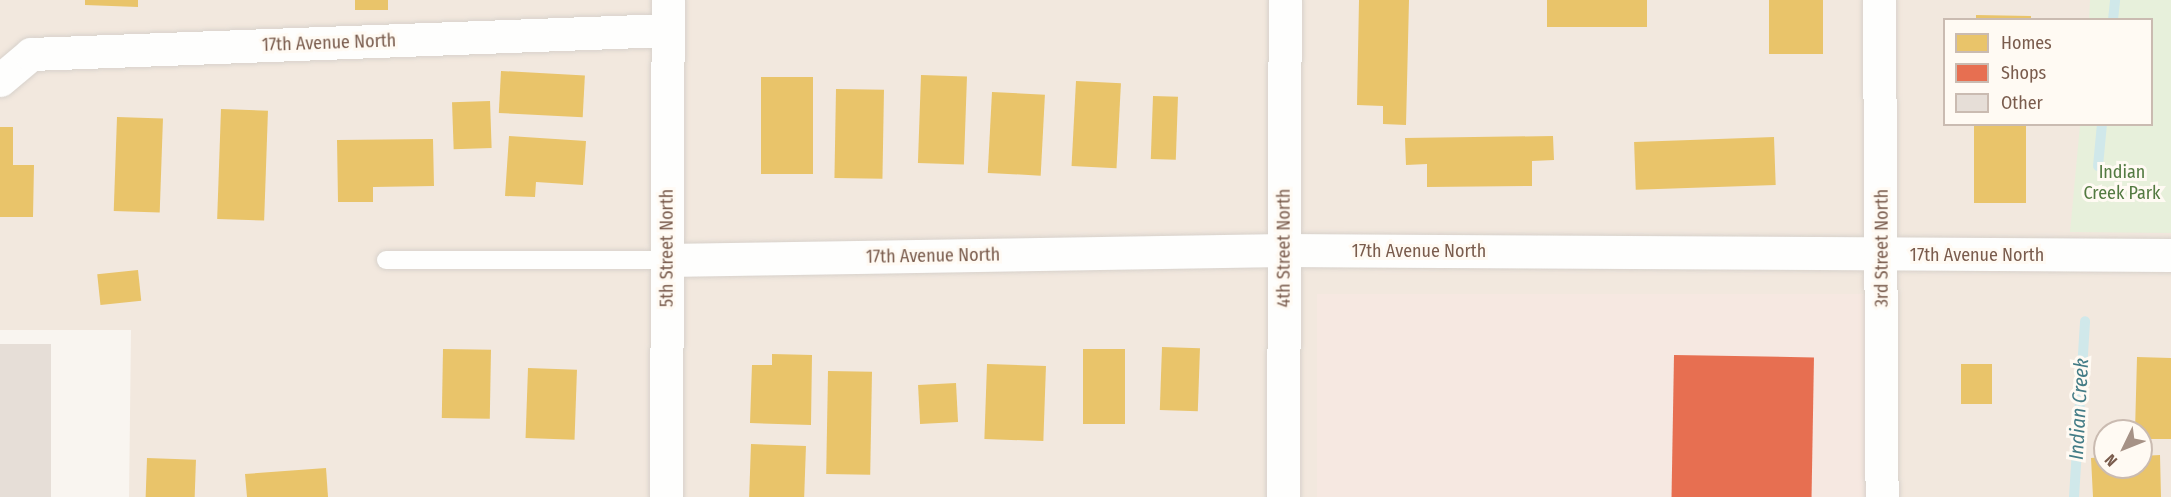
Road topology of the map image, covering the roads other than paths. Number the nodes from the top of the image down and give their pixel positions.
1 (1284, 0) edge
2 (1879, 0) edge
3 (668, 15) edge
4 (0, 80) edge
5 (1284, 250) junction
6 (1882, 255) junction
7 (2171, 255) edge
8 (386, 260) dead end
9 (666, 260) junction
10 (666, 497) edge
11 (1283, 497) edge
12 (1882, 497) edge

1 - 5 street, 4th Street North
2 - 6 street, 3rd Street North
3 - 4 street, 17th Avenue North
3 - 9 street, 5th Street North
5 - 6 street, 17th Avenue North
5 - 9 street, 17th Avenue North
5 - 11 street, 4th Street North
6 - 7 street, 17th Avenue North
6 - 12 street, 3rd Street North
8 - 9 lane
9 - 10 street, 5th Street North

